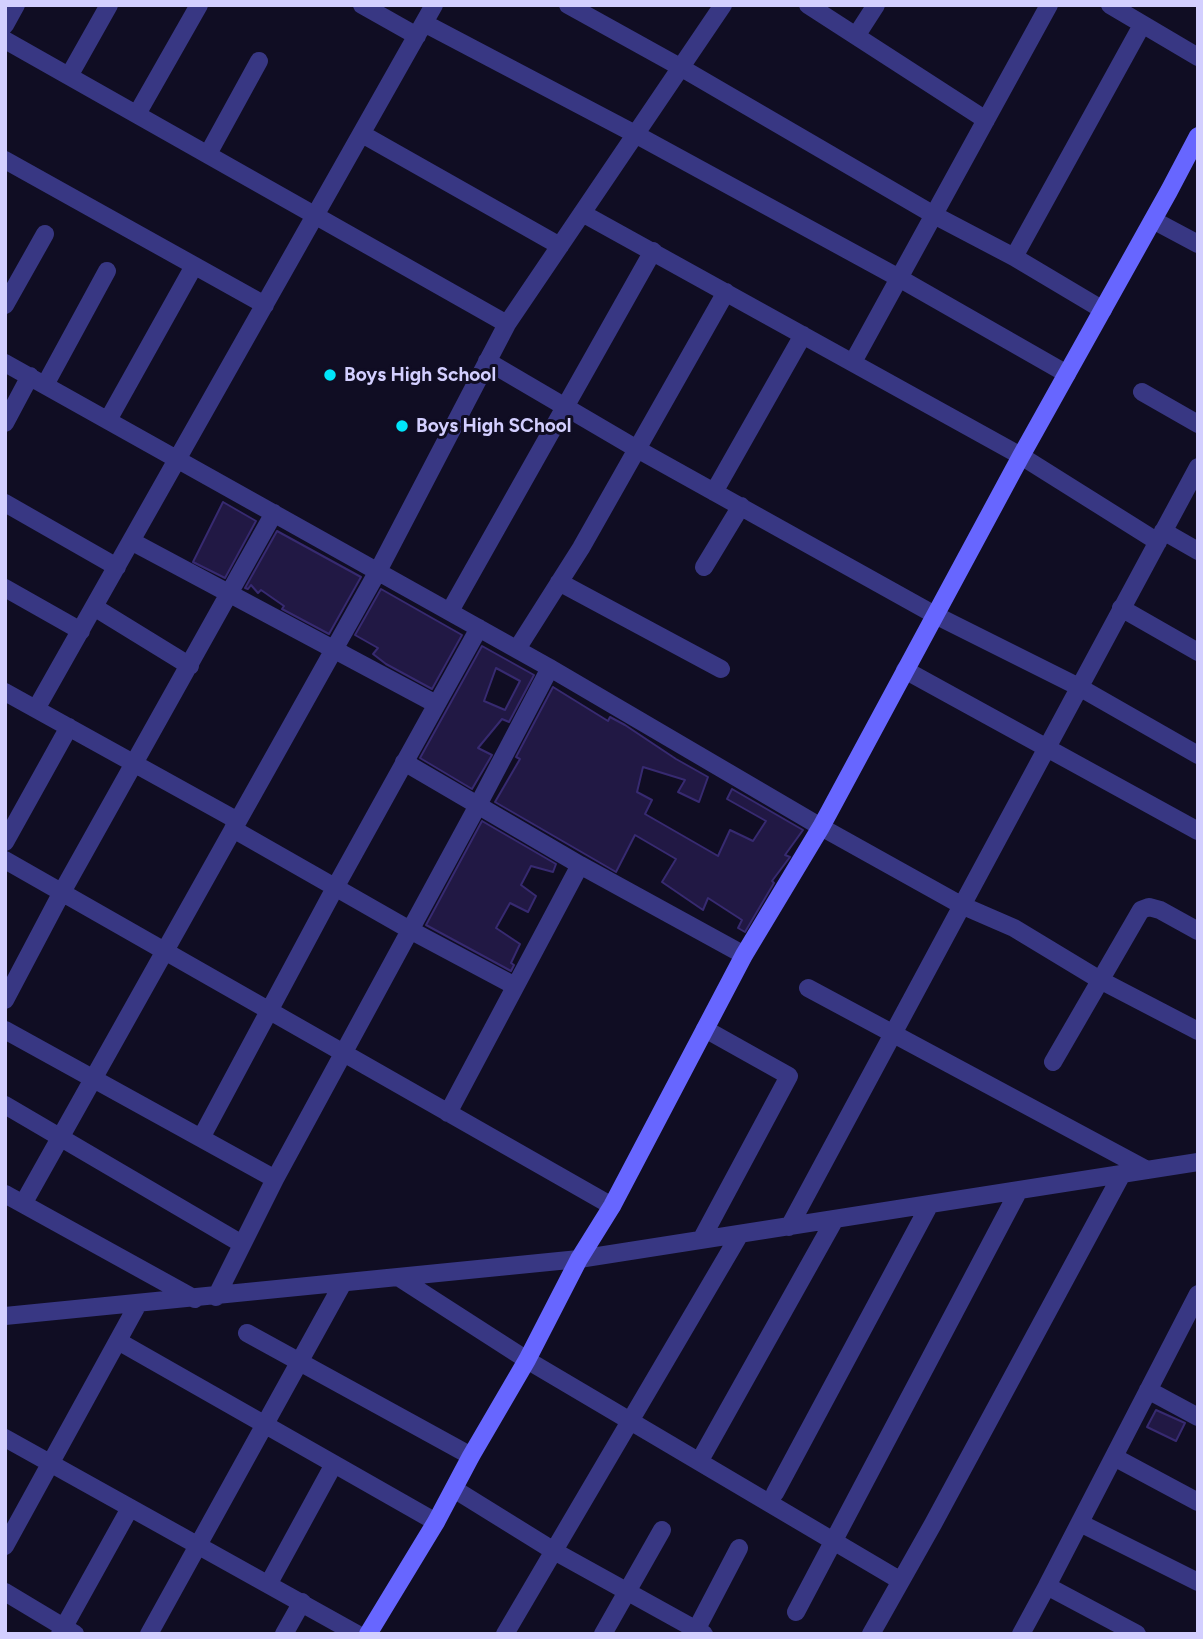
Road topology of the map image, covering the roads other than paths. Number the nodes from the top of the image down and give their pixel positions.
1 (16, 5) edge
2 (109, 5) edge
3 (198, 5) edge
4 (362, 5) edge
5 (434, 5) edge
6 (568, 5) edge
7 (723, 5) edge
8 (808, 5) edge
9 (876, 5) edge
10 (1049, 5) edge
11 (1110, 5) edge
12 (592, 11) edge
13 (1142, 24) junction
14 (5, 25) edge
15 (421, 30) junction
16 (856, 36) junction
17 (5, 40) edge
18 (1198, 57) edge
19 (259, 61) dead end
20 (680, 67) junction
21 (69, 75) junction
22 (137, 114) junction
23 (986, 120) junction
24 (362, 134) junction
25 (635, 134) junction
26 (1198, 136) edge
27 (208, 154) junction
28 (5, 160) edge
29 (582, 213) junction
30 (316, 215) junction
31 (934, 215) junction
32 (1153, 220) junction
33 (45, 234) dead end
34 (1198, 244) edge
35 (560, 246) junction
36 (653, 251) junction
37 (1014, 257) junction
38 (194, 266) junction
39 (107, 271) dead end
40 (899, 278) junction
41 (726, 292) junction
42 (5, 305) edge
43 (265, 305) junction
44 (1103, 310) junction
45 (507, 324) junction
46 (803, 335) junction
47 (487, 361) junction
48 (853, 362) junction
49 (5, 363) edge
50 (1067, 374) junction
51 (38, 381) junction
52 (1142, 393) dead end
53 (567, 406) junction
54 (108, 420) junction
55 (5, 423) edge
56 (1198, 424) edge
57 (637, 449) junction
58 (1021, 456) junction
59 (178, 459) junction
60 (1198, 467) edge
61 (714, 492) junction
62 (5, 503) edge
63 (741, 506) junction
64 (275, 513) junction
65 (1160, 537) junction
66 (131, 541) junction
67 (1198, 551) edge
68 (117, 567) junction
69 (704, 567) dead end
70 (377, 571) junction
71 (559, 582) junction
72 (5, 588) edge
73 (230, 594) junction
74 (94, 607) junction
75 (1121, 608) junction
76 (450, 611) junction
77 (935, 615) junction
78 (479, 628) junction
79 (81, 631) junction
80 (334, 649) junction
81 (517, 649) junction
82 (1198, 652) edge
83 (190, 666) junction
84 (550, 668) junction
85 (721, 669) dead end
86 (905, 670) junction
87 (1079, 687) junction
88 (5, 692) edge
89 (436, 704) junction
90 (36, 709) junction
91 (69, 727) junction
92 (1046, 748) junction
93 (1198, 755) edge
94 (404, 762) junction
95 (135, 764) junction
96 (477, 807) junction
97 (236, 825) junction
98 (821, 827) junction
99 (1198, 831) edge
100 (5, 842) edge
101 (5, 860) edge
102 (580, 865) junction
103 (336, 886) junction
104 (62, 892) junction
105 (961, 905) junction
106 (410, 930) junction
107 (1198, 931) edge
108 (165, 952) junction
109 (744, 956) junction
110 (1100, 979) junction
111 (515, 986) junction
112 (808, 988) dead end
113 (5, 1000) edge
114 (268, 1010) junction
115 (705, 1029) junction
116 (5, 1030) edge
117 (1198, 1031) edge
118 (892, 1034) junction
119 (344, 1054) junction
120 (1053, 1062) dead end
121 (94, 1078) junction
122 (5, 1105) edge
123 (448, 1112) junction
124 (61, 1138) junction
125 (201, 1138) junction
126 (1198, 1162) edge
127 (1147, 1170) junction
128 (1122, 1174) junction
129 (275, 1179) junction
130 (1019, 1190) junction
131 (5, 1194) edge
132 (23, 1204) junction
133 (930, 1204) junction
134 (612, 1206) junction
135 (835, 1220) junction
136 (789, 1227) junction
137 (740, 1234) junction
138 (701, 1240) junction
139 (242, 1244) junction
140 (579, 1259) junction
141 (398, 1277) junction
142 (342, 1283) junction
143 (1198, 1294) edge
144 (216, 1297) junction
145 (195, 1299) junction
146 (138, 1304) junction
147 (5, 1316) edge
148 (247, 1333) dead end
149 (118, 1341) junction
150 (527, 1360) junction
151 (299, 1361) junction
152 (1148, 1390) junction
153 (1198, 1417) edge
154 (630, 1422) junction
155 (265, 1424) junction
156 (5, 1438) edge
157 (704, 1453) dead end
158 (471, 1455) junction
159 (1114, 1457) junction
160 (51, 1463) junction
161 (334, 1464) junction
162 (453, 1489) junction
163 (775, 1493) dead end
164 (1198, 1502) edge
165 (130, 1508) junction
166 (436, 1522) junction
167 (1080, 1523) junction
168 (662, 1530) dead end
169 (834, 1542) junction
170 (198, 1544) junction
171 (5, 1546) edge
172 (739, 1548) dead end
173 (554, 1550) junction
174 (901, 1581) junction
175 (1198, 1582) edge
176 (269, 1583) junction
177 (1047, 1586) junction
178 (627, 1591) junction
179 (5, 1592) edge
180 (302, 1602) junction
181 (796, 1612) dead end
182 (66, 1632) edge
183 (698, 1632) edge
184 (149, 1634) edge
185 (284, 1634) edge
186 (357, 1634) edge
187 (368, 1634) edge
188 (505, 1634) edge
189 (603, 1634) edge
190 (871, 1634) edge
191 (1021, 1634) edge
192 (1137, 1634) edge

1 - 14 street
2 - 21 street
3 - 22 street
4 - 15 street
5 - 15 street
6 - 12 street
7 - 20 street
8 - 16 street
9 - 16 street
10 - 23 street
11 - 13 street
12 - 20 street
13 - 18 street
13 - 37 street
15 - 24 street
15 - 25 street
16 - 23 street
17 - 21 street
19 - 27 street
20 - 25 street
20 - 31 street
21 - 22 street
22 - 27 street
23 - 31 street
24 - 30 street
24 - 35 street
25 - 29 street
25 - 40 street
26 - 32 street
27 - 30 street
28 - 38 street
29 - 35 street
29 - 36 street
30 - 43 street
30 - 45 street
31 - 37 street
31 - 40 street
32 - 34 street
32 - 44 street
33 - 42 street
35 - 45 street
36 - 41 street
36 - 53 street
37 - 44 street
38 - 43 street
38 - 54 street
39 - 51 street
40 - 48 street
40 - 50 street
41 - 46 street
41 - 57 street
43 - 59 street
44 - 50 street
45 - 47 street
46 - 48 street
46 - 61 street
47 - 53 street
47 - 70 street
48 - 58 street
49 - 51 street
50 - 58 street
51 - 54 street
51 - 55 street
52 - 56 street
53 - 57 street
53 - 76 street
54 - 59 street
57 - 61 street
57 - 71 street
58 - 65 street
58 - 77 street
59 - 64 street
59 - 66 street
60 - 65 street
61 - 63 street
62 - 68 street
63 - 69 street
63 - 77 street
64 - 70 street
64 - 73 street
65 - 67 street
65 - 75 street
66 - 68 street
66 - 73 street
68 - 74 street
70 - 76 street
70 - 80 street
71 - 81 street
71 - 85 street
72 - 79 street
73 - 80 street
73 - 83 street
74 - 79 street
74 - 83 street
75 - 82 street
75 - 87 street
76 - 78 street
77 - 86 street
77 - 87 street
78 - 81 street
78 - 89 street
79 - 90 street
80 - 89 street
80 - 97 street
81 - 84 street
83 - 95 street
84 - 96 street
84 - 98 street
86 - 92 street
86 - 98 street
87 - 92 street
87 - 93 street
88 - 90 street
89 - 94 street
90 - 91 street
91 - 95 street
91 - 100 street
92 - 99 street
92 - 105 street
94 - 96 street
94 - 103 street
95 - 97 street
95 - 104 street
96 - 102 street
96 - 106 street
97 - 103 street
97 - 108 street
98 - 105 street
98 - 109 street
101 - 104 street
102 - 109 street
102 - 111 street
103 - 106 street
103 - 114 street
104 - 108 street
104 - 113 street
105 - 110 street
105 - 118 street
106 - 111 street
106 - 119 street
107 - 110 street
108 - 114 street
108 - 121 street
109 - 115 street
110 - 117 street
110 - 120 street
111 - 123 street
112 - 118 street
114 - 119 street
114 - 125 street
115 - 134 street
115 - 138 street
116 - 121 street
118 - 127 street
118 - 136 street
119 - 123 street
119 - 129 street
121 - 124 street
121 - 125 street
122 - 124 street
123 - 134 street
124 - 132 street
124 - 139 street
125 - 129 street
126 - 127 street
127 - 128 street
128 - 130 street
128 - 174 street
129 - 139 street
130 - 133 street
130 - 169 street
131 - 132 street
132 - 145 street
133 - 135 street
133 - 163 street
134 - 140 street
135 - 136 street
135 - 157 street
136 - 137 street
137 - 138 street
137 - 154 street
138 - 140 street
139 - 144 street
140 - 141 street
140 - 150 street
141 - 142 street
141 - 150 street
142 - 144 street
142 - 151 street
143 - 152 street
144 - 145 street
145 - 146 street
146 - 147 street
146 - 149 street
148 - 151 street
149 - 155 street
149 - 160 street
150 - 154 street
150 - 158 street
151 - 155 street
151 - 158 street
152 - 153 street
152 - 159 street
154 - 169 street
154 - 173 street
155 - 161 street
155 - 170 street
156 - 160 street
158 - 162 street
159 - 164 street
159 - 167 street
160 - 165 street
160 - 171 street
161 - 166 street
161 - 176 street
162 - 166 street
162 - 173 street
165 - 170 street
165 - 182 street
166 - 187 street
167 - 175 street
167 - 177 street
168 - 178 street
169 - 174 street
169 - 181 street
170 - 176 street
170 - 184 street
172 - 183 street
173 - 178 street
173 - 188 street
174 - 190 street
176 - 180 street
177 - 191 street
177 - 192 street
178 - 183 street
178 - 189 street
179 - 182 street
180 - 185 street
180 - 186 street

